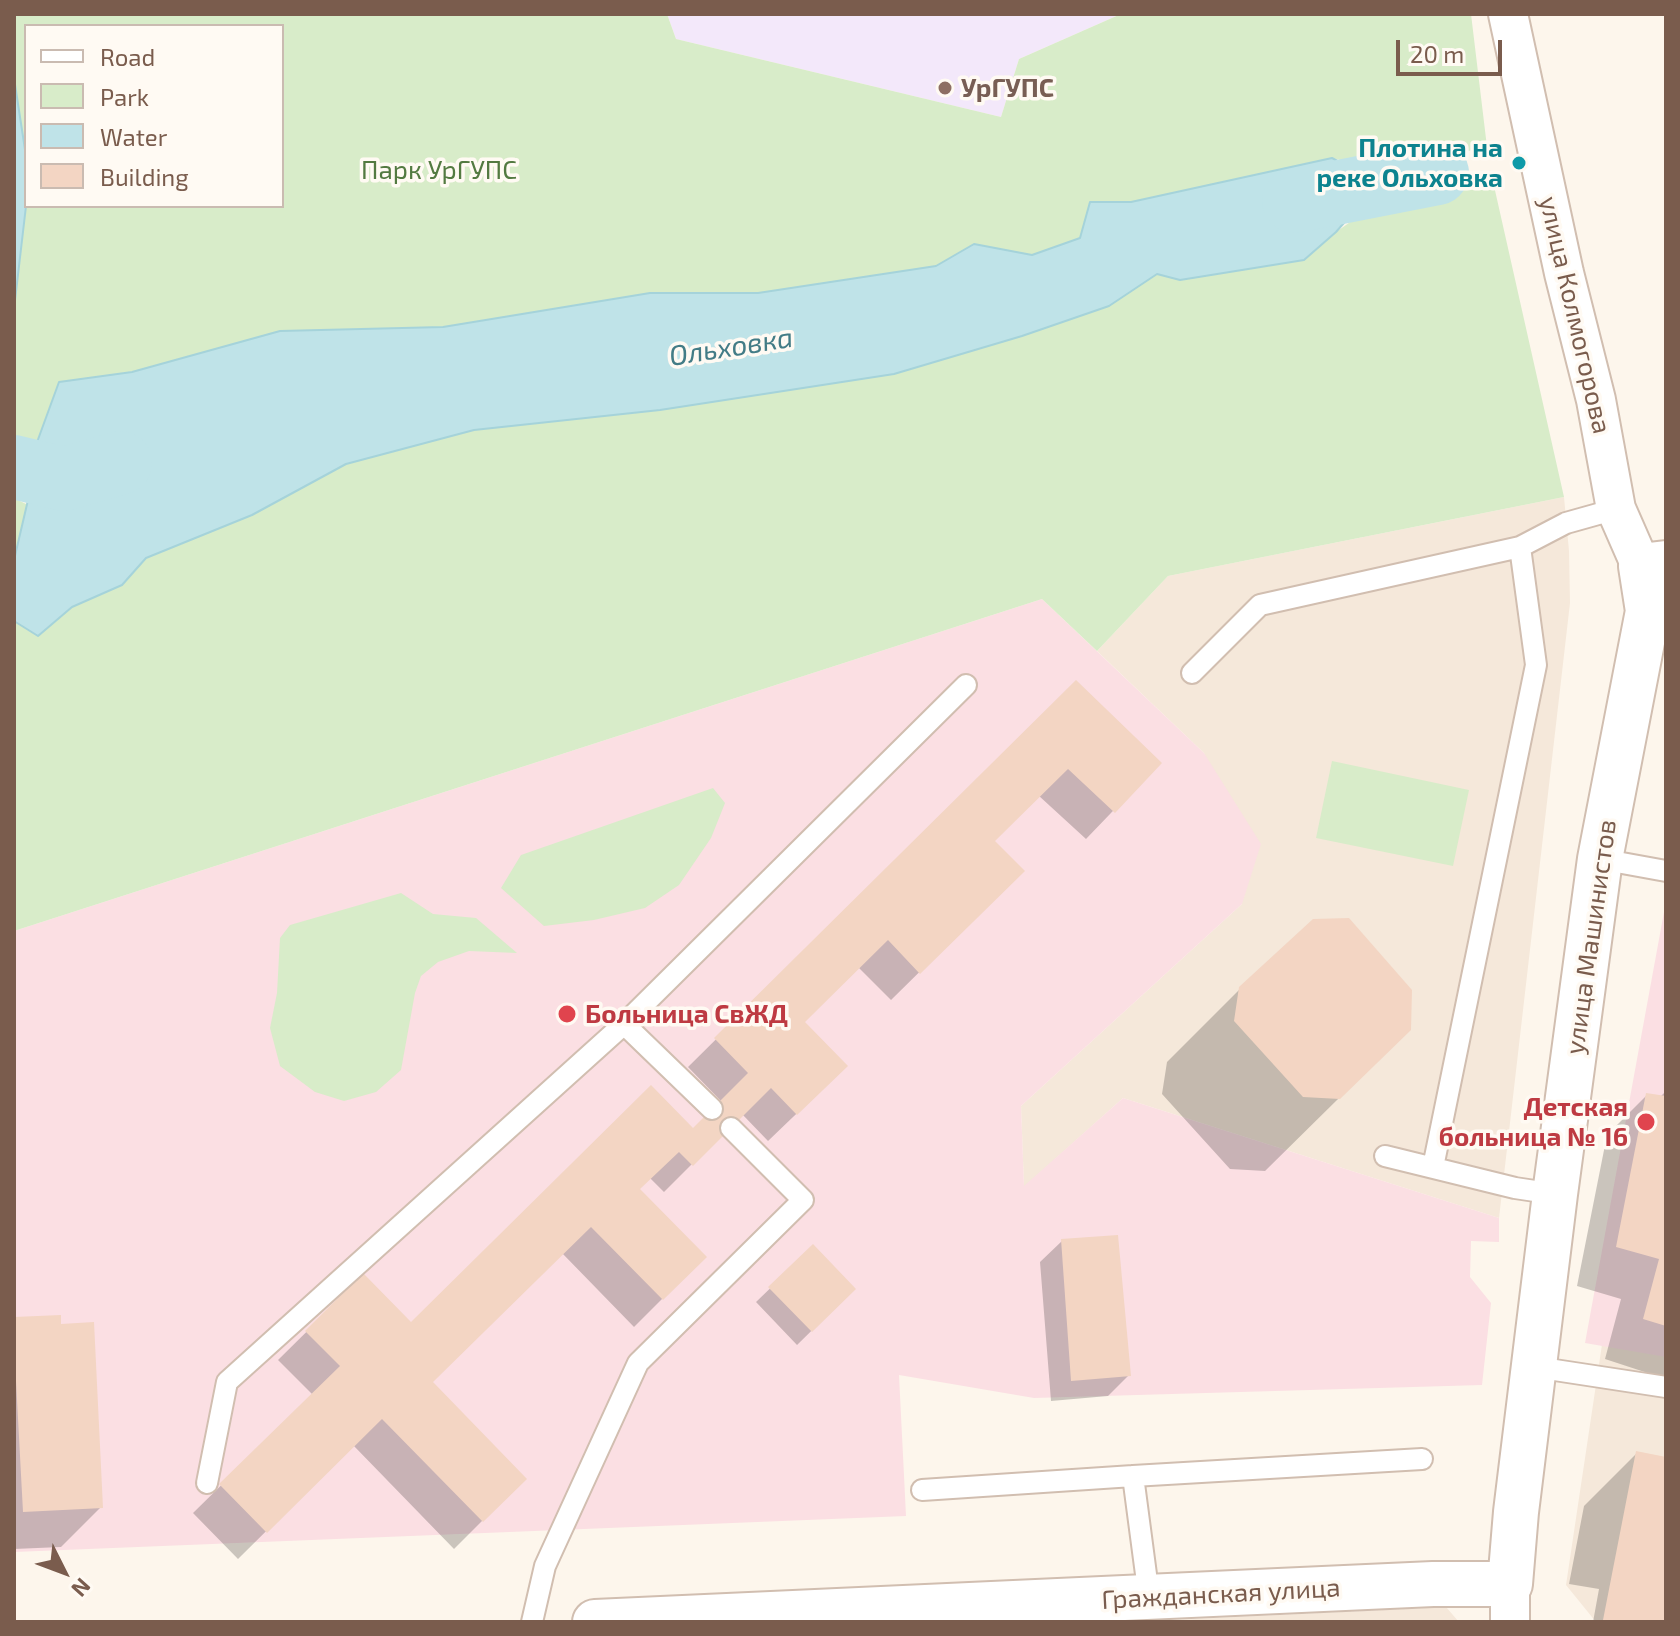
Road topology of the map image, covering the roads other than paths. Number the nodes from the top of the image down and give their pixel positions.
1 (1508, 14) edge
2 (1616, 509) junction
3 (1520, 547) junction
4 (1654, 565) edge
5 (1192, 673) dead end
6 (966, 685) dead end
7 (1600, 859) junction
8 (1666, 871) edge
9 (624, 1024) junction
10 (712, 1109) dead end
11 (731, 1128) dead end
12 (1385, 1156) dead end
13 (1433, 1167) junction
14 (1555, 1194) junction
15 (1535, 1367) junction
16 (1666, 1387) edge
17 (1422, 1459) dead end
18 (1133, 1476) junction
19 (207, 1483) dead end
20 (922, 1490) dead end
21 (1149, 1597) junction
22 (1510, 1603) edge
23 (758, 1618) edge
24 (532, 1622) edge
25 (595, 1622) edge

1 - 2 street, улица Колмогорова
2 - 3 lane
2 - 4 street, улица Колмогорова
3 - 5 lane
3 - 13 lane
4 - 7 street, улица Машинистов
6 - 9 lane
7 - 8 lane
7 - 14 street, улица Машинистов
9 - 10 lane
9 - 19 lane
11 - 24 lane
12 - 13 lane
13 - 14 lane
14 - 15 street, улица Машинистов
15 - 16 lane
15 - 22 street, улица Машинистов
17 - 18 lane
18 - 20 lane
18 - 21 lane
21 - 22 street, Гражданская улица
21 - 23 street, Гражданская улица
23 - 25 street, Гражданская улица

